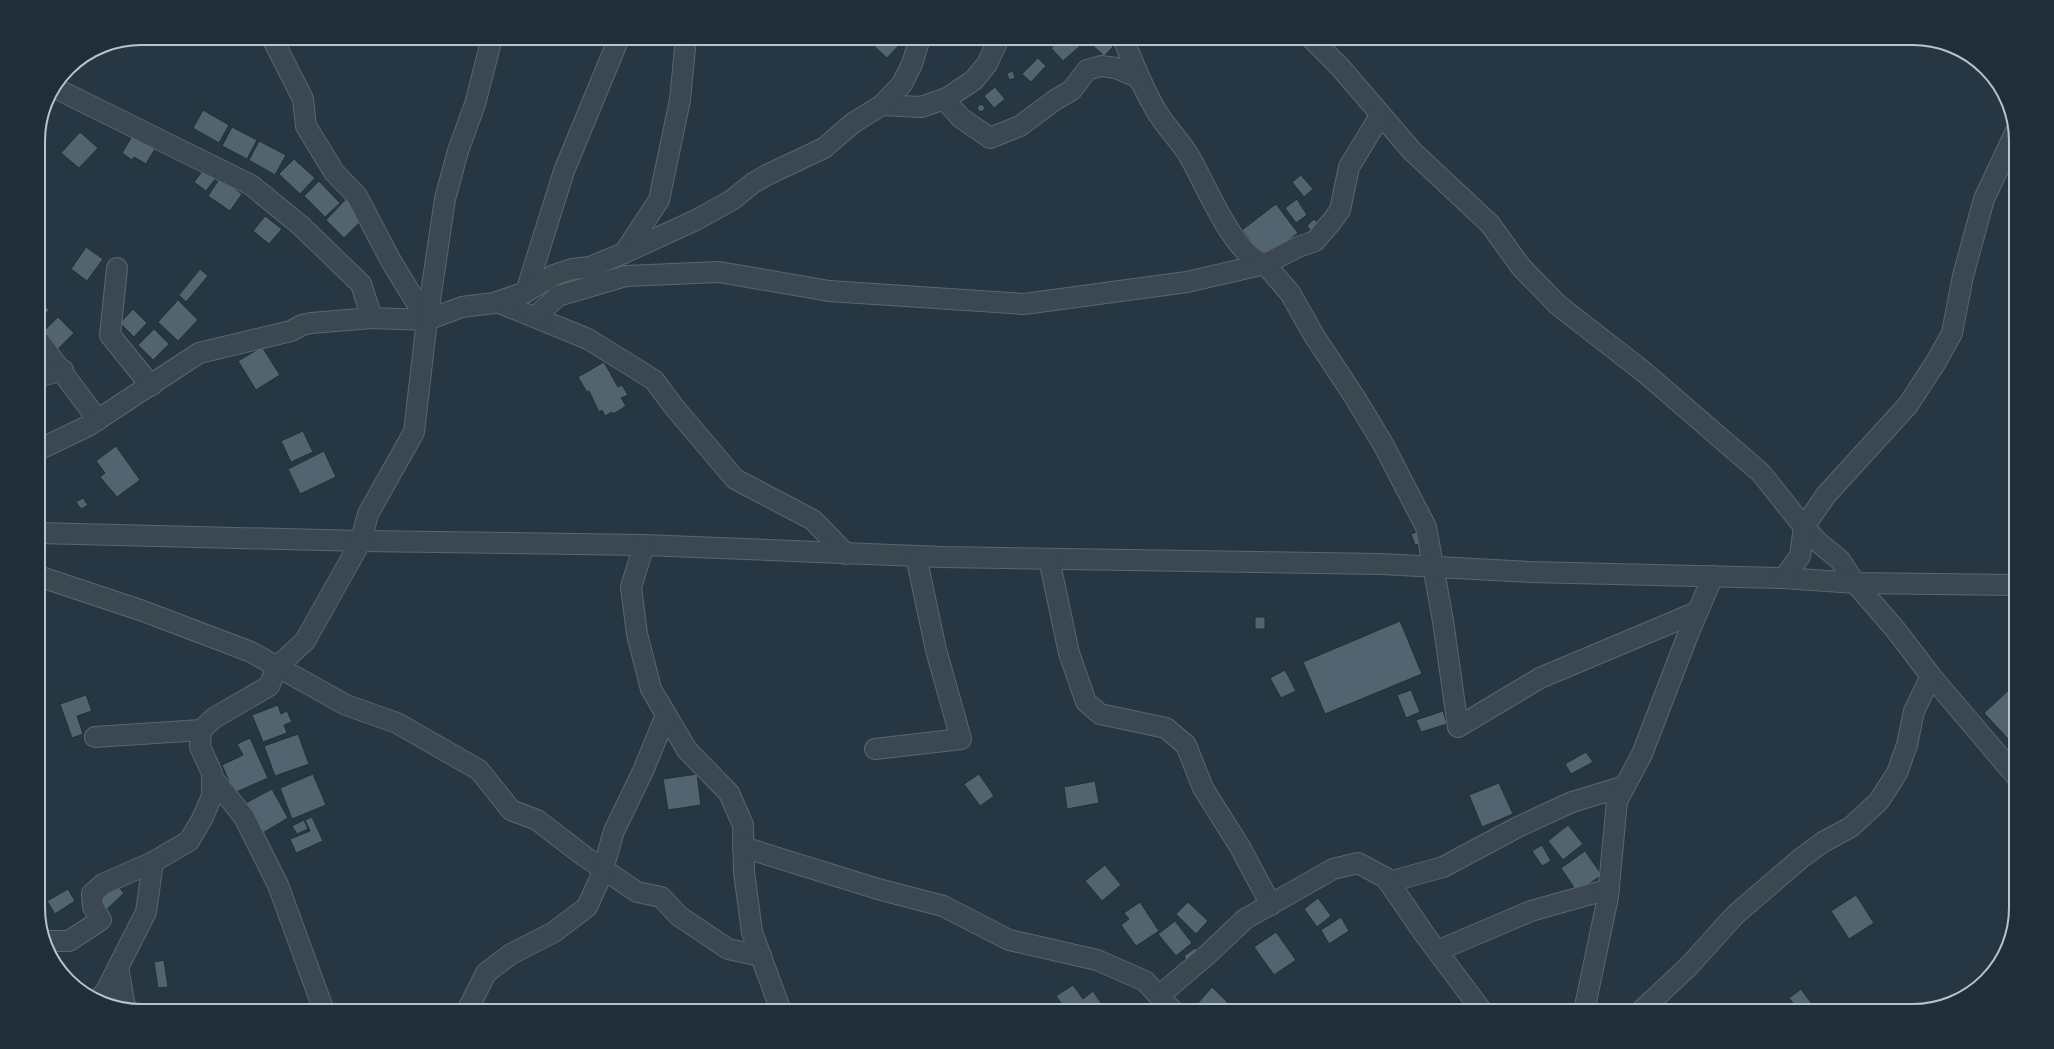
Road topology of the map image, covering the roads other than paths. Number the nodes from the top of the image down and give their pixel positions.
1 (276, 45) edge
2 (490, 45) edge
3 (616, 45) edge
4 (685, 45) edge
5 (918, 45) edge
6 (995, 45) edge
7 (1126, 45) edge
8 (1318, 45) edge
9 (1142, 83) junction
10 (60, 90) edge
11 (944, 99) junction
12 (882, 105) junction
13 (1380, 116) junction
14 (2009, 146) edge
15 (624, 253) junction
16 (1265, 264) junction
17 (117, 268) dead end
18 (526, 292) junction
19 (497, 302) junction
20 (535, 317) junction
21 (372, 318) junction
22 (427, 320) junction
23 (45, 348) edge
24 (63, 370) junction
25 (45, 375) edge
26 (151, 386) junction
27 (98, 420) junction
28 (45, 446) edge
29 (1804, 527) junction
30 (45, 532) edge
31 (361, 541) junction
32 (644, 545) junction
33 (846, 554) junction
34 (916, 556) junction
35 (1049, 559) junction
36 (1432, 567) junction
37 (1713, 576) junction
38 (45, 578) edge
39 (1784, 578) junction
40 (1855, 583) junction
41 (2009, 585) edge
42 (1697, 612) junction
43 (277, 667) junction
44 (1930, 676) junction
45 (666, 715) junction
46 (201, 730) junction
47 (95, 737) dead end
48 (875, 749) dead end
49 (2009, 768) edge
50 (212, 776) junction
51 (1625, 786) junction
52 (743, 847) junction
53 (153, 862) junction
54 (603, 869) junction
55 (1389, 882) junction
56 (1609, 889) junction
57 (1271, 905) junction
58 (51, 941) edge
59 (1437, 951) junction
60 (760, 956) junction
61 (118, 967) junction
62 (102, 996) edge
63 (1159, 996) junction
64 (124, 1002) edge
65 (321, 1004) edge
66 (470, 1004) edge
67 (779, 1004) edge
68 (1166, 1004) edge
69 (1477, 1004) edge
70 (1585, 1004) edge
71 (1649, 1004) edge

1 - 22 street
2 - 22 street
3 - 18 street
4 - 15 street
5 - 12 street
6 - 11 street
7 - 9 street
8 - 13 street
9 - 11 street
9 - 16 street
10 - 21 street
11 - 12 street
12 - 15 street
13 - 16 street
13 - 29 street
14 - 29 street
15 - 18 street
16 - 20 street
16 - 36 street
17 - 26 street
18 - 19 street
19 - 20 street
19 - 22 street
20 - 33 street
21 - 22 street
21 - 26 street
22 - 31 street
23 - 24 street
24 - 25 street
24 - 27 street
26 - 27 street
27 - 28 street
29 - 39 street
29 - 40 street
30 - 31 street
31 - 32 street
31 - 43 street
32 - 33 street
32 - 45 street
33 - 34 street
34 - 35 street
34 - 48 street
35 - 36 street
35 - 57 street
36 - 37 street
36 - 42 street
37 - 39 street
37 - 42 street
38 - 43 street
39 - 40 street
40 - 41 street
40 - 44 street
42 - 51 street
43 - 46 street
43 - 54 street
44 - 49 street
44 - 71 street
45 - 52 street
45 - 54 street
46 - 47 street
46 - 50 street
50 - 53 street
50 - 65 street
51 - 55 street
51 - 56 street
52 - 60 street
52 - 63 street
53 - 58 street
53 - 61 street
54 - 60 street
54 - 66 street
55 - 57 street
55 - 59 street
56 - 59 street
56 - 70 street
57 - 63 street
59 - 69 street
60 - 67 street
61 - 62 street
61 - 64 street
63 - 68 street

